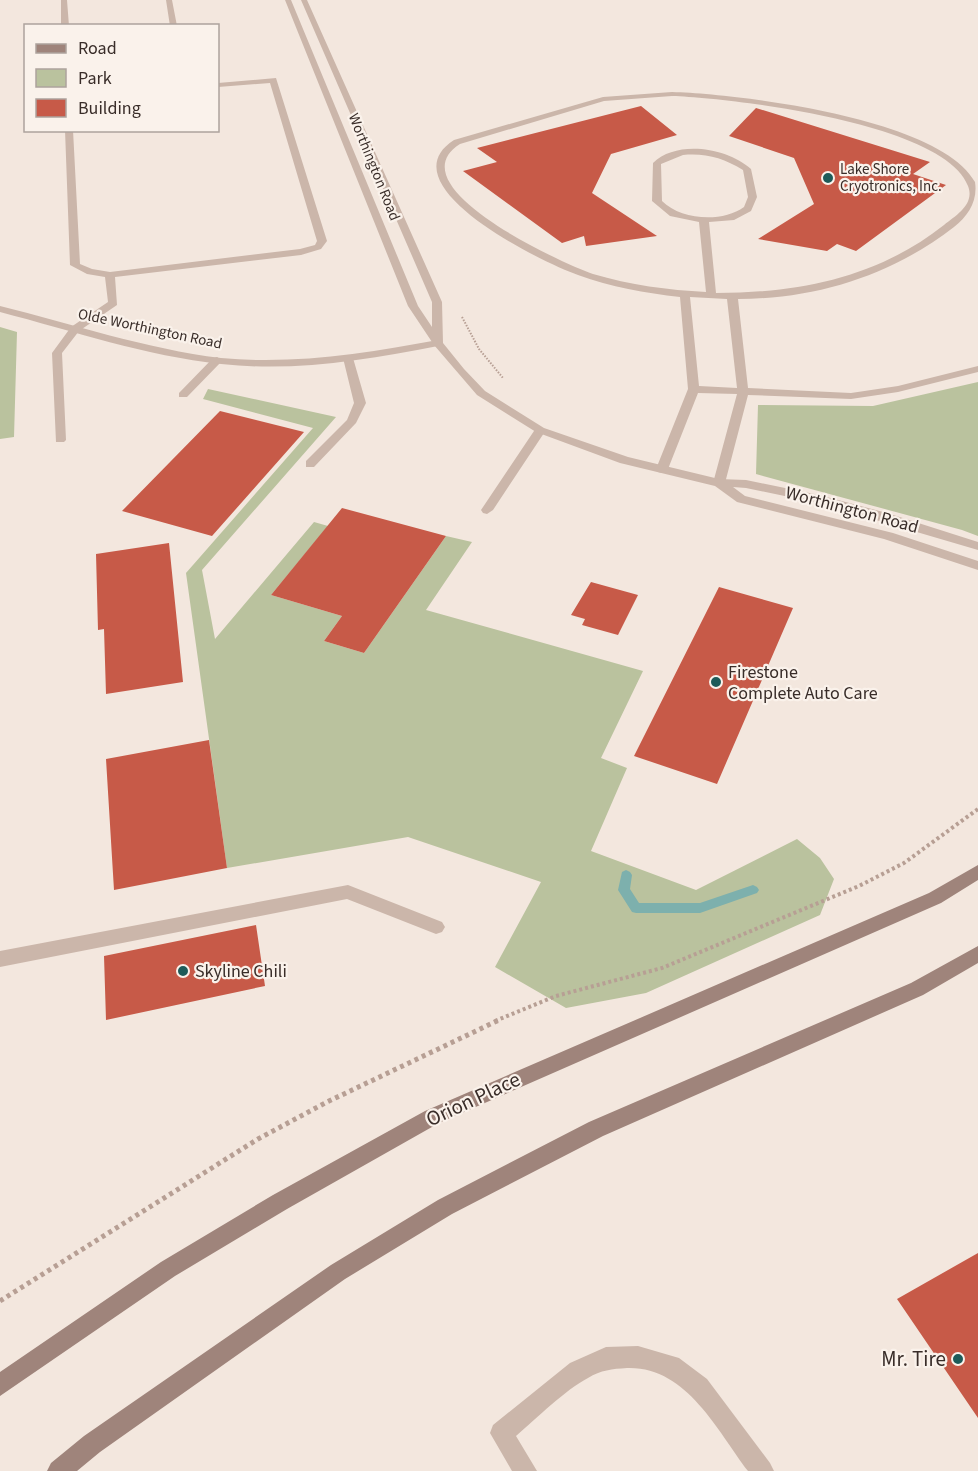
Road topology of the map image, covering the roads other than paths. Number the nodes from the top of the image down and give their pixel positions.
1 (64, 0) edge
2 (169, 0) edge
3 (288, 0) edge
4 (304, 0) edge
5 (64, 24) edge
6 (174, 24) edge
7 (219, 85) edge
8 (69, 132) edge
9 (704, 220) junction
10 (110, 275) junction
11 (685, 294) junction
12 (732, 294) junction
13 (711, 295) junction
14 (0, 309) edge
15 (75, 329) junction
16 (438, 343) junction
17 (348, 358) junction
18 (217, 360) junction
19 (978, 369) edge
20 (694, 389) junction
21 (743, 391) junction
22 (183, 395) dead end
23 (540, 430) junction
24 (60, 440) dead end
25 (310, 464) dead end
26 (662, 469) junction
27 (719, 483) junction
28 (487, 510) dead end
29 (978, 546) edge
30 (978, 566) edge
31 (978, 872) edge
32 (436, 927) dead end
33 (978, 954) edge
34 (0, 959) edge
35 (0, 1385) edge
36 (59, 1471) edge
37 (525, 1471) edge
38 (762, 1471) edge

1 - 5 street
2 - 6 street
3 - 16 street, Worthington Road
4 - 16 street, Worthington Road
7 - 10 street
8 - 10 street
9 - 9 street
9 - 13 street
10 - 15 street
11 - 12 street
11 - 13 street
11 - 20 street
12 - 13 street
12 - 21 street
14 - 15 street, Olde Worthington Road
15 - 18 street, Olde Worthington Road
15 - 24 street
16 - 17 street, Olde Worthington Road
16 - 23 street, Worthington Road
17 - 18 street, Olde Worthington Road
17 - 25 street
18 - 22 street
19 - 21 street
20 - 21 street
20 - 26 street
21 - 27 street
23 - 26 street, Worthington Road
23 - 28 street
26 - 27 street, Worthington Road
27 - 29 street, Worthington Road
27 - 30 street, Worthington Road
31 - 35 main road, Orion Place
32 - 34 street
33 - 36 main road
37 - 38 street

